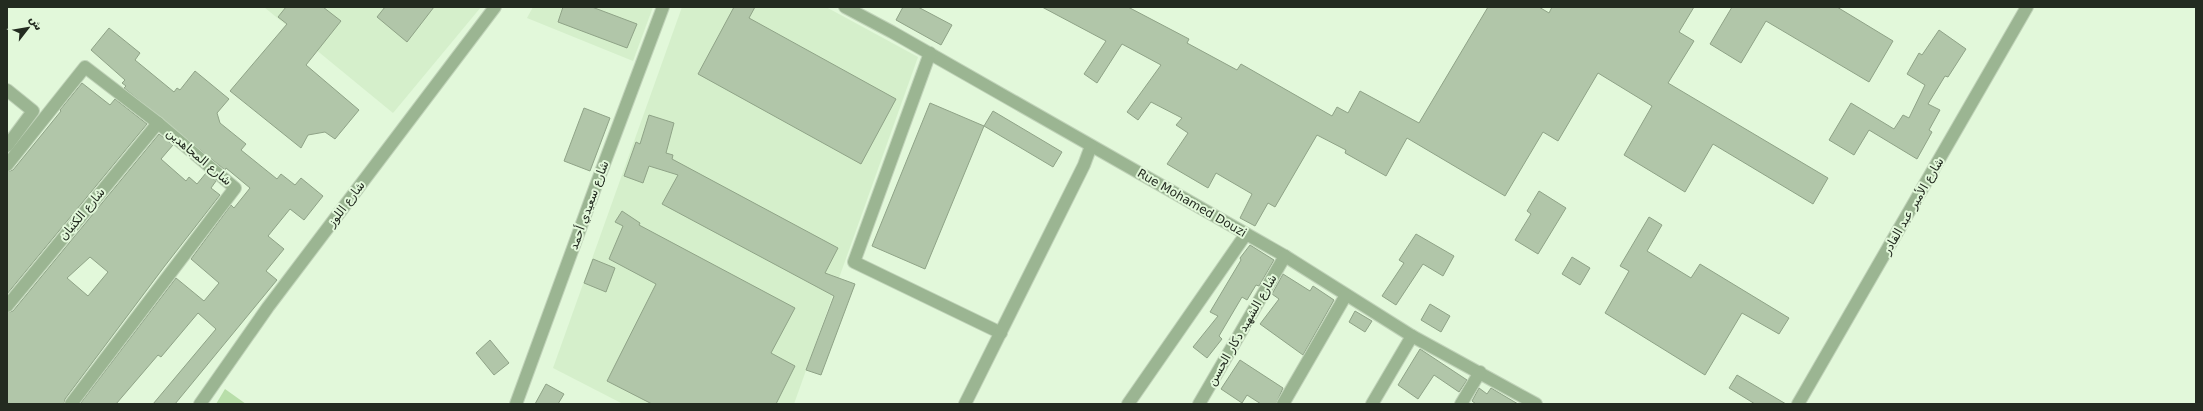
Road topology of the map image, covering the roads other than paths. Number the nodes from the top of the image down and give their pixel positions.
1 (495, 7) edge
2 (663, 7) edge
3 (844, 7) edge
4 (2027, 7) edge
5 (930, 53) junction
6 (7, 90) edge
7 (158, 123) junction
8 (7, 146) edge
9 (1091, 146) junction
10 (7, 165) edge
11 (1246, 234) junction
12 (1285, 256) junction
13 (1346, 295) junction
14 (7, 306) edge
15 (1001, 333) junction
16 (1412, 336) junction
17 (1480, 372) junction
18 (71, 404) edge
19 (200, 404) edge
20 (516, 404) edge
21 (965, 404) edge
22 (1128, 404) edge
23 (1199, 404) edge
24 (1283, 404) edge
25 (1372, 404) edge
26 (1461, 404) edge
27 (1536, 404) edge
28 (1798, 404) edge

1 - 19 street, شارع اللوز
2 - 20 street, شارع سعيدي أحمد
3 - 5 street, Rue Mohamed Douzi
4 - 28 street, شارع الأمير عبد القادر
5 - 9 street, Rue Mohamed Douzi
5 - 15 street
6 - 8 street
7 - 10 street, شارع المجاهدين
7 - 14 street, شارع الكثبان
7 - 18 street, شارع المجاهدين
9 - 11 street, Rue Mohamed Douzi
9 - 15 street
11 - 12 street, Rue Mohamed Douzi
11 - 22 street
12 - 13 street, Rue Mohamed Douzi
12 - 23 street, شارع الشهيد دكار الحسن
13 - 16 street, Rue Mohamed Douzi
13 - 24 street
15 - 21 street
16 - 17 street, Rue Mohamed Douzi
16 - 25 street
17 - 26 street
17 - 27 street, Rue Mohamed Douzi

